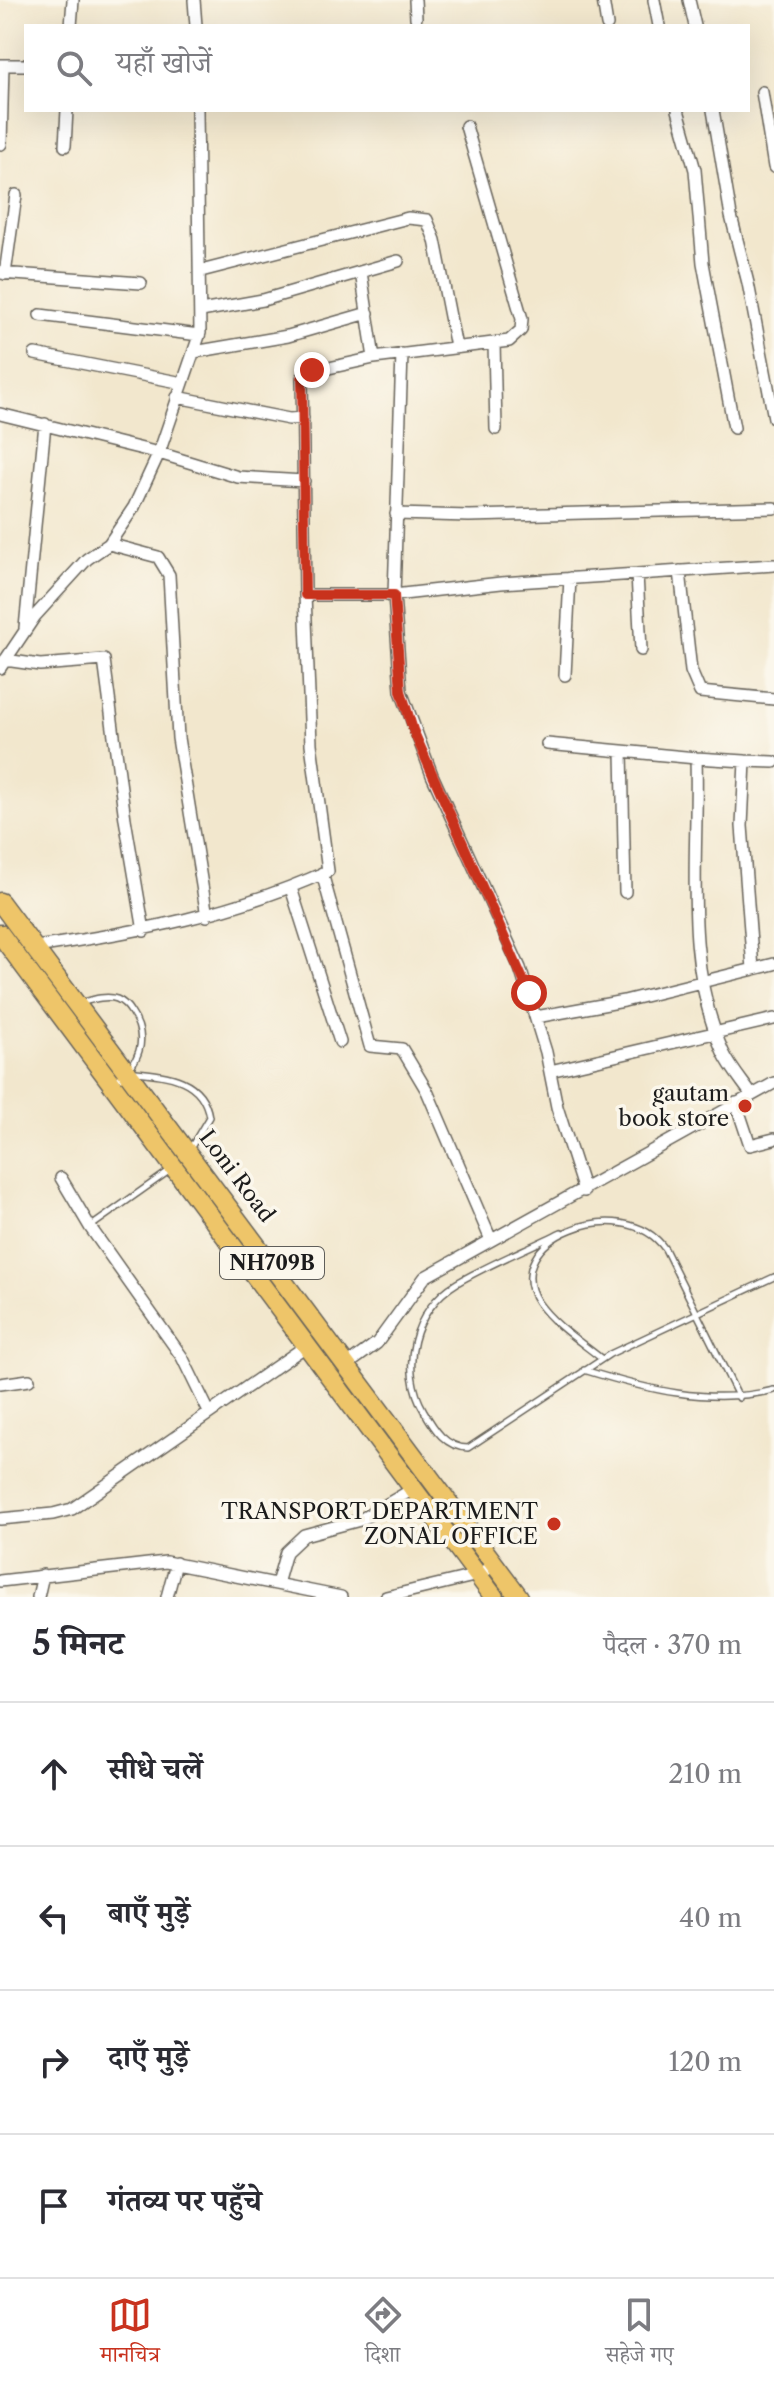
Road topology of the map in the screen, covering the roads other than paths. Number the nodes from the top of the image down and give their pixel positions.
1 (73, 0) edge
2 (194, 0) edge
3 (415, 0) edge
4 (603, 0) edge
5 (654, 0) edge
6 (689, 0) edge
7 (416, 18) dead end
8 (71, 24) edge
9 (196, 24) edge
10 (607, 24) edge
11 (659, 24) edge
12 (695, 24) edge
13 (2, 65) edge
14 (24, 65) edge
15 (762, 92) dead end
16 (67, 112) edge
17 (197, 112) edge
18 (679, 112) edge
19 (713, 112) edge
20 (466, 126) dead end
21 (1, 144) edge
22 (65, 146) dead end
23 (774, 167) edge
24 (16, 195) dead end
25 (398, 261) dead end
26 (201, 271) junction
27 (361, 272) junction
28 (3, 274) edge
29 (141, 283) dead end
30 (201, 311) junction
31 (368, 313) junction
32 (40, 315) dead end
33 (199, 335) junction
34 (494, 343) junction
35 (456, 347) junction
36 (194, 352) junction
37 (35, 354) dead end
38 (402, 354) junction
39 (374, 358) junction
40 (183, 383) junction
41 (177, 397) junction
42 (0, 414) edge
43 (303, 418) junction
44 (774, 418) edge
45 (45, 424) junction
46 (734, 428) dead end
47 (496, 429) dead end
48 (159, 453) junction
49 (304, 481) junction
50 (774, 508) edge
51 (396, 514) junction
52 (109, 544) junction
53 (774, 565) edge
54 (680, 571) junction
55 (637, 574) junction
56 (570, 578) junction
57 (305, 595) junction
58 (394, 595) junction
59 (25, 628) junction
60 (641, 650) dead end
61 (3, 664) edge
62 (565, 675) dead end
63 (774, 699) edge
64 (547, 744) dead end
65 (622, 752) junction
66 (696, 758) junction
67 (745, 761) junction
68 (774, 762) edge
69 (322, 873) junction
70 (291, 888) junction
71 (625, 892) dead end
72 (0, 902) edge
73 (207, 916) junction
74 (144, 931) junction
75 (0, 934) edge
76 (36, 947) junction
77 (774, 964) edge
78 (753, 969) junction
79 (703, 983) junction
80 (79, 1003) junction
81 (536, 1017) junction
82 (774, 1019) edge
83 (717, 1034) junction
84 (340, 1042) dead end
85 (550, 1071) junction
86 (130, 1072) junction
87 (774, 1083) edge
88 (111, 1084) junction
89 (751, 1094) junction
90 (736, 1103) junction
91 (774, 1139) edge
92 (188, 1150) junction
93 (173, 1168) junction
94 (61, 1178) dead end
95 (584, 1191) junction
96 (90, 1227) junction
97 (561, 1232) junction
98 (491, 1240) junction
99 (774, 1277) edge
100 (694, 1312) junction
101 (306, 1346) junction
102 (602, 1359) junction
103 (347, 1365) junction
104 (584, 1370) junction
105 (29, 1380) dead end
106 (0, 1384) edge
107 (774, 1390) edge
108 (739, 1398) junction
109 (209, 1412) junction
110 (413, 1489) junction
111 (0, 1519) edge
112 (176, 1563) junction
113 (495, 1565) junction
114 (43, 1575) junction
115 (478, 1575) junction
116 (0, 1581) edge
117 (277, 1584) junction
118 (298, 1593) edge
119 (38, 1597) edge
120 (167, 1597) edge
121 (341, 1597) edge
122 (386, 1597) edge
123 (494, 1597) edge
124 (519, 1597) edge

1 - 8 street
2 - 9 street
3 - 7 street
4 - 10 street
5 - 11 street
6 - 12 street
13 - 14 street
13 - 21 street
15 - 23 street
16 - 22 street
17 - 26 street
18 - 46 street
19 - 44 street
20 - 34 street
24 - 28 street
25 - 27 street
26 - 30 street
26 - 35 street
27 - 30 street
27 - 31 street
28 - 29 street
30 - 33 street
31 - 36 street
31 - 39 street
32 - 33 street
33 - 36 street
34 - 35 street
34 - 47 street
35 - 38 street
36 - 40 street
37 - 40 street
38 - 39 street
38 - 51 street
39 - 43 street
40 - 41 street
41 - 43 street
41 - 48 street
42 - 45 street
43 - 49 street
45 - 48 street
45 - 59 street
48 - 49 street
48 - 52 street
49 - 57 street
50 - 51 street
51 - 58 street
52 - 59 street
52 - 73 street
53 - 54 street
54 - 55 street
54 - 63 street
55 - 56 street
55 - 60 street
56 - 58 street
56 - 62 street
57 - 58 street
57 - 69 street
58 - 81 street
59 - 61 street
61 - 74 street
64 - 65 street
65 - 66 street
65 - 71 street
66 - 67 street
66 - 79 street
67 - 68 street
67 - 78 street
69 - 70 street
69 - 98 street
70 - 73 street
70 - 84 street
72 - 76 highway, Loni Road / NH709B
73 - 74 street
74 - 76 street
75 - 88 highway, Loni Road / NH709B
76 - 80 highway, Loni Road / NH709B
77 - 78 street
78 - 79 street
79 - 81 street
79 - 83 street
80 - 86 highway, Loni Road / NH709B
80 - 86 lane
81 - 85 street
82 - 83 street
83 - 85 street
83 - 89 street
85 - 95 street
86 - 88 lane
86 - 92 highway, Loni Road / NH709B
86 - 92 lane
87 - 89 street
88 - 93 highway, Loni Road / NH709B
89 - 90 street
90 - 91 street
90 - 95 street
92 - 103 highway, Loni Road / NH709B
93 - 96 lane
93 - 101 highway, Loni Road / NH709B
94 - 96 street
95 - 98 street
96 - 109 street
97 - 100 lane
97 - 102 lane
97 - 104 lane
98 - 103 street
99 - 100 lane
100 - 102 lane
100 - 108 lane
101 - 109 street
101 - 110 highway, Loni Road / NH709B
102 - 104 lane
103 - 113 highway, Loni Road / NH709B
104 - 108 lane
105 - 106 street
107 - 108 lane
109 - 111 street
110 - 115 highway, Loni Road / NH709B
110 - 117 street
112 - 114 street
112 - 117 street
112 - 120 street
113 - 115 street
113 - 124 highway, Loni Road / NH709B
114 - 116 street
114 - 119 street
115 - 122 street
115 - 123 highway, Loni Road / NH709B
117 - 118 street
118 - 121 street

